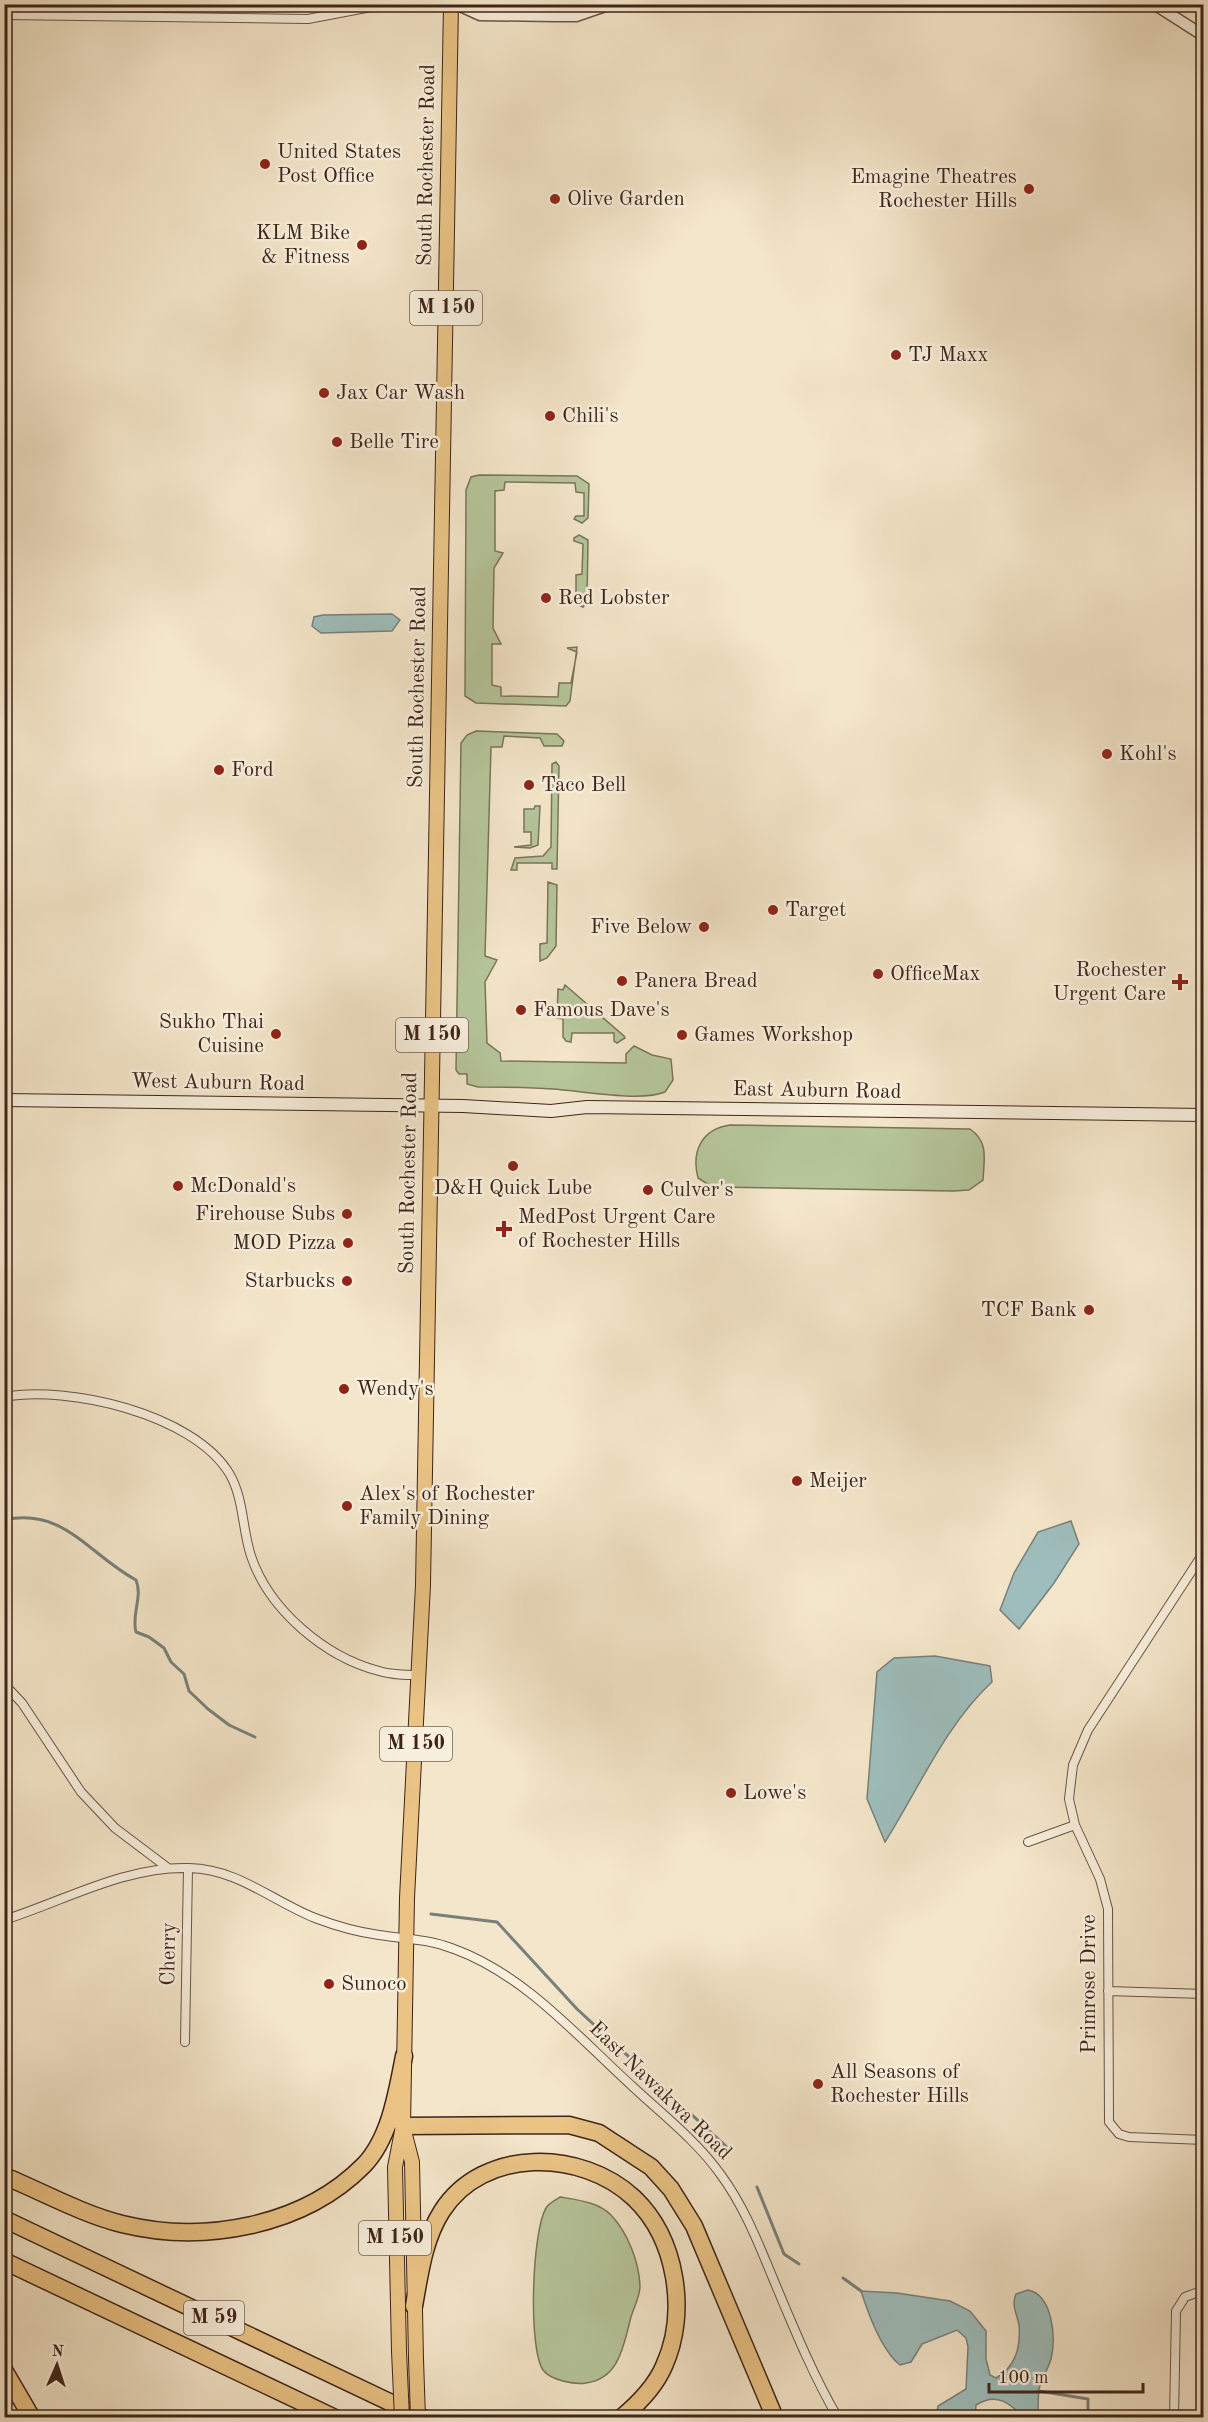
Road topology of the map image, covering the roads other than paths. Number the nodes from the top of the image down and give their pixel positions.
1 (387, 4) edge
2 (451, 4) edge
3 (456, 4) edge
4 (611, 4) edge
5 (1154, 4) edge
6 (4, 15) edge
7 (1203, 36) edge
8 (4, 1100) edge
9 (431, 1106) junction
10 (1203, 1115) edge
11 (4, 1397) edge
12 (1203, 1552) edge
13 (420, 1675) junction
14 (4, 1684) edge
15 (1075, 1825) junction
16 (1028, 1842) dead end
17 (168, 1868) junction
18 (188, 1868) junction
19 (4, 1920) edge
20 (406, 1937) junction
21 (1108, 1991) junction
22 (1203, 1994) edge
23 (185, 2042) dead end
24 (404, 2056) junction
25 (403, 2126) junction
26 (1203, 2140) edge
27 (4, 2176) edge
28 (4, 2219) edge
29 (4, 2261) edge
30 (1203, 2290) edge
31 (414, 2306) junction
32 (4, 2370) edge
33 (32, 2418) edge
34 (335, 2418) edge
35 (402, 2418) edge
36 (418, 2418) edge
37 (423, 2418) edge
38 (621, 2418) edge
39 (775, 2418) edge
40 (838, 2418) edge
41 (1174, 2418) edge

1 - 6 street
2 - 9 main road, South Rochester Road / M 150
3 - 4 street
5 - 7 street
8 - 9 main road, West Auburn Road
9 - 10 main road, East Auburn Road
9 - 13 main road, South Rochester Road / M 150
11 - 13 street
12 - 15 street, Primrose Drive
13 - 20 main road, South Rochester Road / M 150
14 - 17 street
15 - 16 street
15 - 21 street, Primrose Drive
17 - 18 street, East Nawakwa Road
17 - 19 street, East Nawakwa Road
18 - 20 street, East Nawakwa Road
18 - 23 street, Cherry
20 - 24 main road, South Rochester Road / M 150
20 - 40 street, East Nawakwa Road
21 - 22 street
21 - 26 street, Primrose Drive
24 - 25 main road, South Rochester Road / M 150
24 - 27 highway
25 - 31 main road, South Rochester Road / M 150
25 - 35 main road, South Rochester Road / M 150, bridge
25 - 39 highway
28 - 37 highway, M 59
29 - 34 highway, M 59
30 - 41 street
31 - 36 main road, South Rochester Road / M 150, bridge
31 - 38 highway
32 - 33 highway

